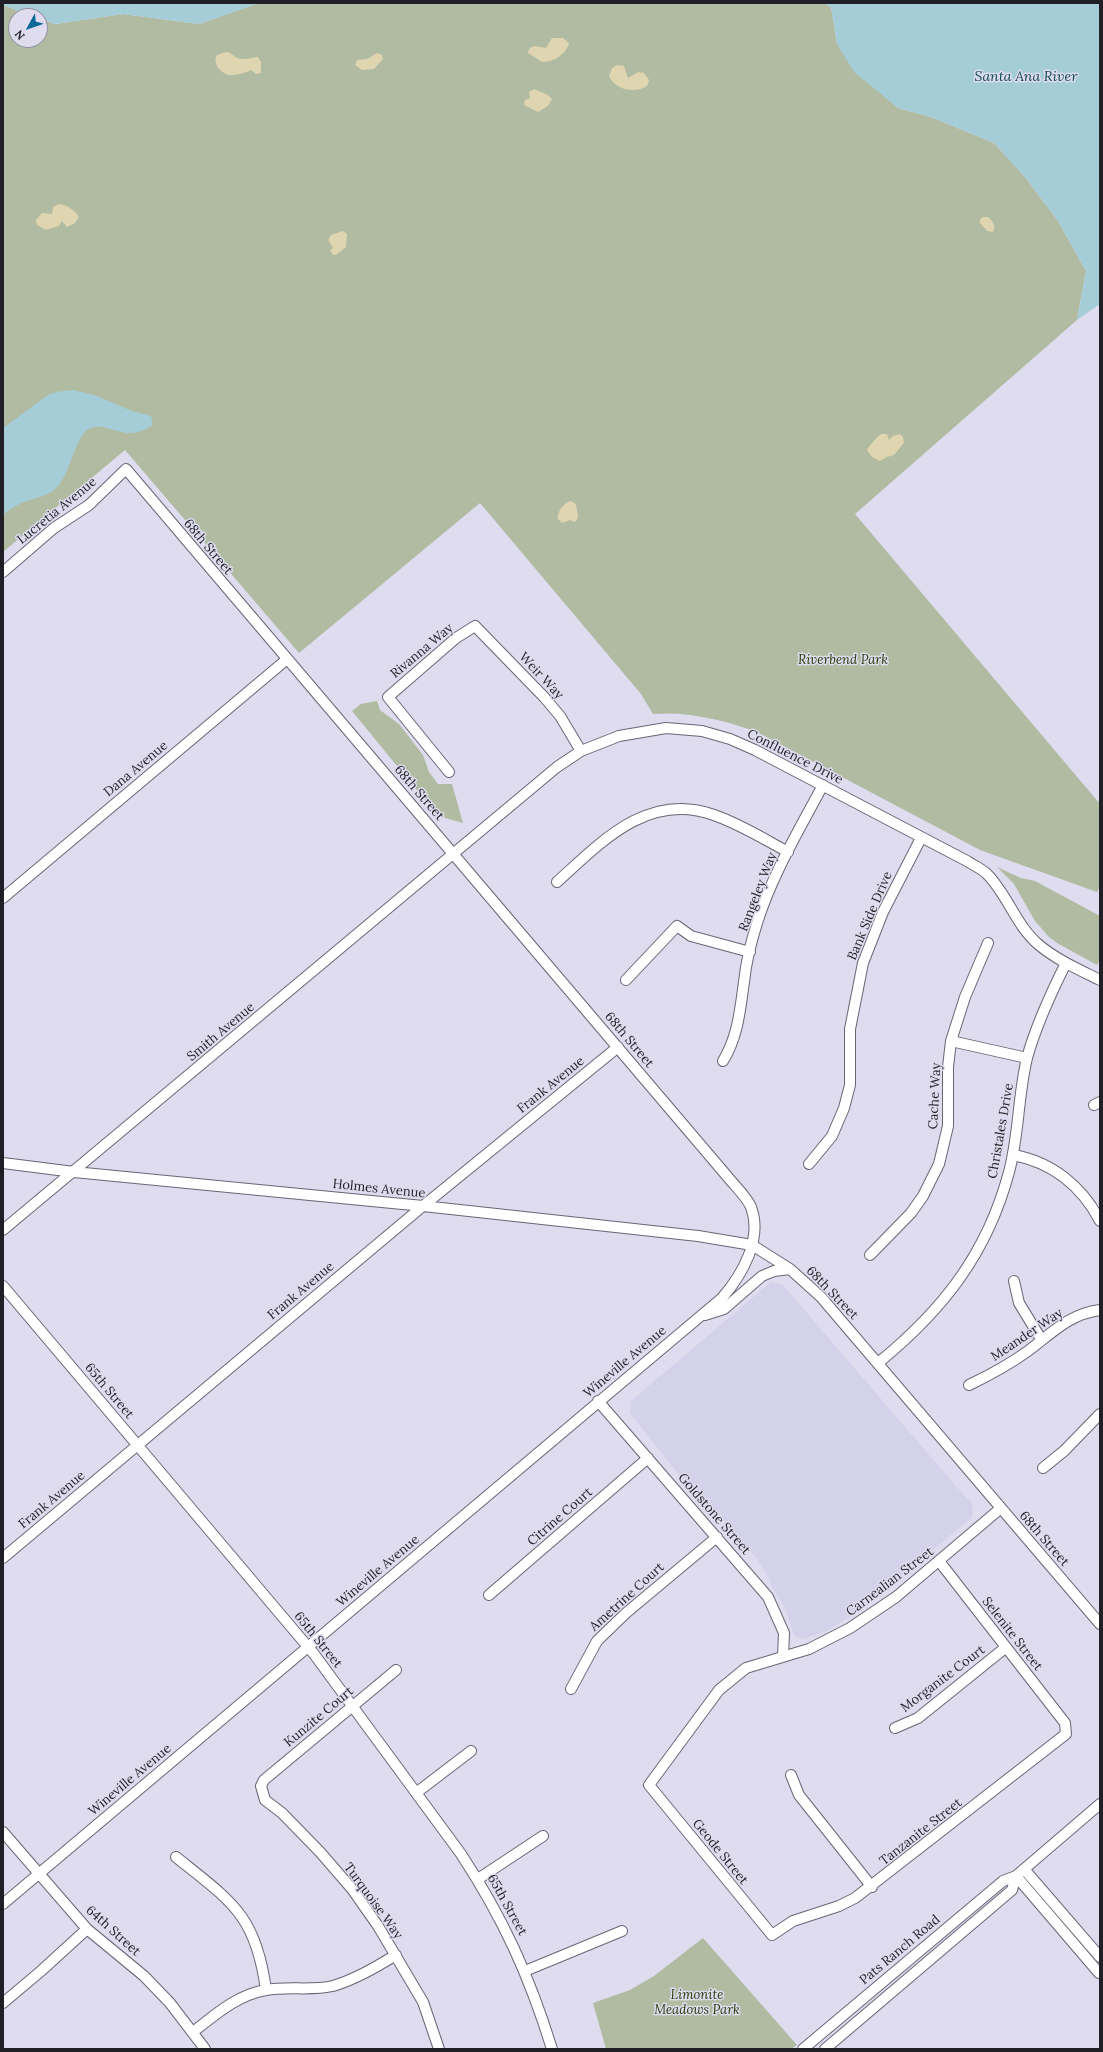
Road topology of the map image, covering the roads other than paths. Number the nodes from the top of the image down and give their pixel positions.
1 (126, 469) joint
2 (3, 572) edge
3 (475, 626) joint
4 (286, 660) junction
5 (580, 751) junction
6 (449, 772) dead end
7 (823, 785) junction
8 (921, 838) junction
9 (788, 852) junction
10 (454, 853) junction
11 (557, 882) dead end
12 (3, 898) edge
13 (988, 943) dead end
14 (750, 952) junction
15 (1066, 963) junction
16 (626, 980) dead end
17 (1100, 980) edge
18 (951, 1041) junction
19 (618, 1047) junction
20 (1027, 1058) junction
21 (723, 1061) dead end
22 (1013, 1155) junction
23 (3, 1163) edge
24 (809, 1164) dead end
25 (74, 1172) junction
26 (423, 1206) junction
27 (1100, 1222) edge
28 (3, 1230) edge
29 (752, 1245) junction
30 (870, 1256) dead end
31 (790, 1270) junction
32 (1014, 1281) dead end
33 (3, 1286) edge
34 (1100, 1310) edge
35 (702, 1316) junction
36 (1041, 1339) junction
37 (878, 1363) junction
38 (969, 1385) dead end
39 (598, 1401) junction
40 (1100, 1414) edge
41 (137, 1445) junction
42 (648, 1458) junction
43 (1043, 1468) dead end
44 (1001, 1508) junction
45 (717, 1537) junction
46 (3, 1558) edge
47 (939, 1561) junction
48 (489, 1595) dead end
49 (1100, 1624) edge
50 (308, 1647) junction
51 (1005, 1648) junction
52 (783, 1656) junction
53 (396, 1670) dead end
54 (571, 1689) dead end
55 (352, 1706) junction
56 (1065, 1723) joint
57 (895, 1728) dead end
58 (470, 1751) dead end
59 (791, 1775) dead end
60 (649, 1785) joint
61 (261, 1786) joint
62 (416, 1793) junction
63 (1100, 1804) edge
64 (3, 1832) edge
65 (543, 1836) dead end
66 (176, 1858) dead end
67 (1024, 1869) junction
68 (39, 1873) junction
69 (1016, 1876) junction
70 (478, 1879) junction
71 (872, 1886) junction
72 (3, 1904) edge
73 (1076, 1928) junction
74 (87, 1929) junction
75 (622, 1931) dead end
76 (772, 1935) joint
77 (1067, 1936) junction
78 (396, 1955) junction
79 (1100, 1957) edge
80 (525, 1971) junction
81 (1098, 1973) dead end
82 (266, 1990) junction
83 (3, 2003) edge
84 (193, 2032) junction
85 (204, 2049) edge
86 (439, 2049) edge
87 (552, 2049) edge
88 (803, 2049) edge
89 (825, 2049) edge

1 - 2 street, Lucretia Avenue
1 - 4 street, 68th Street
3 - 5 street, Weir Way
3 - 6 street, Rivanna Way
4 - 10 street, 68th Street
4 - 12 street, Dana Avenue
5 - 7 street, Confluence Drive
5 - 10 street, Confluence Drive
7 - 8 street, Confluence Drive
7 - 9 street, Rangeley Way
8 - 15 street, Confluence Drive
8 - 24 street, Bank Side Drive
9 - 11 street
9 - 14 street, Rangeley Way
10 - 19 street, 68th Street
10 - 25 street, Smith Avenue
13 - 18 street, Cache Way
14 - 16 street
14 - 21 street, Rangeley Way
15 - 17 street, Confluence Drive
15 - 20 street, Christales Drive
18 - 20 street
18 - 30 street, Cache Way
19 - 26 street, Frank Avenue
19 - 29 street, 68th Street
20 - 22 street, Christales Drive
22 - 27 street
22 - 37 street, Christales Drive
23 - 25 street, Holmes Avenue
25 - 26 street, Holmes Avenue
25 - 28 street, Smith Avenue
26 - 29 street, Holmes Avenue
26 - 41 street, Frank Avenue
29 - 31 street, 68th Street
29 - 35 street, Wineville Avenue
31 - 35 street
31 - 37 street, 68th Street
32 - 36 street
33 - 41 street, 65th Street
34 - 36 street, Meander Way
35 - 39 street, Wineville Avenue
36 - 38 street, Meander Way
37 - 44 street, 68th Street
39 - 42 street, Goldstone Street
39 - 50 street, Wineville Avenue
40 - 43 street
41 - 46 street, Frank Avenue
41 - 50 street, 65th Street
42 - 45 street, Goldstone Street
42 - 48 street, Citrine Court
44 - 47 street, Carnealian Street
44 - 49 street, 68th Street
45 - 52 street, Goldstone Street
45 - 54 street, Ametrine Court
47 - 51 street, Selenite Street
47 - 52 street, Carnealian Street
50 - 55 street, 65th Street
50 - 68 street, Wineville Avenue
51 - 56 street, Selenite Street
51 - 57 street, Morganite Court
52 - 60 street, Carnealian Street
53 - 55 street, Kunzite Court
55 - 61 street, Kunzite Court
55 - 62 street, 65th Street
56 - 71 street, Tanzanite Street
58 - 62 street
59 - 71 street
60 - 76 street, Geode Street
61 - 78 street, Turquoise Way
62 - 70 street, 65th Street
63 - 67 street, Pats Ranch Road
64 - 68 street, 64th Street
65 - 70 street
66 - 82 street
67 - 69 street, Pats Ranch Road
67 - 73 street
68 - 72 street, Wineville Avenue
68 - 74 street, 64th Street
69 - 77 street
69 - 88 street, Pats Ranch Road
69 - 89 street, Pats Ranch Road
70 - 80 street, 65th Street
71 - 76 street, Tanzanite Street
73 - 77 street
73 - 79 street
74 - 83 street
74 - 84 street, 64th Street
75 - 80 street
77 - 81 street
78 - 82 street
78 - 86 street, Turquoise Way
80 - 87 street, 65th Street
82 - 84 street
84 - 85 street, 64th Street

